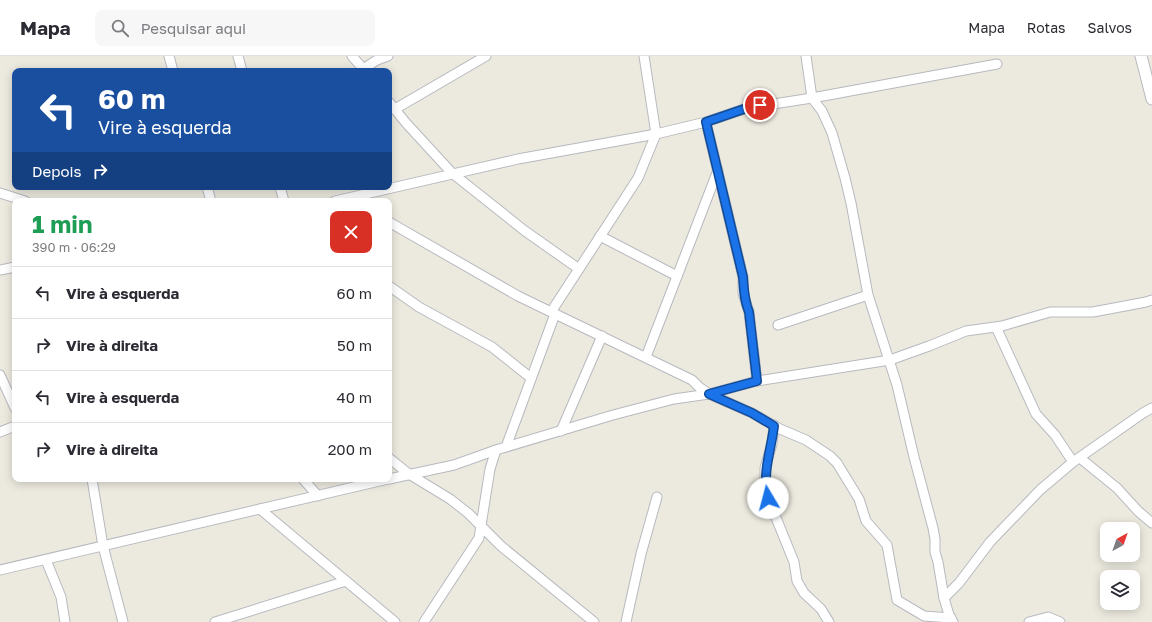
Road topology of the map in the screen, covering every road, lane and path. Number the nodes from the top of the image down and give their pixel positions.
1 (169, 56) edge
2 (238, 56) edge
3 (352, 56) edge
4 (388, 56) edge
5 (486, 56) edge
6 (644, 56) edge
7 (806, 56) edge
8 (1140, 56) edge
9 (996, 64) dead end
10 (173, 68) edge
11 (241, 68) edge
12 (362, 68) edge
13 (367, 68) edge
14 (812, 98) junction
15 (1152, 99) edge
16 (392, 106) edge
17 (395, 109) junction
18 (706, 122) junction
19 (656, 134) junction
20 (718, 170) junction
21 (452, 173) junction
22 (392, 188) edge
23 (384, 190) edge
24 (0, 193) edge
25 (16, 198) edge
26 (352, 198) edge
27 (392, 224) edge
28 (600, 236) junction
29 (12, 268) edge
30 (579, 269) junction
31 (0, 270) edge
32 (677, 276) junction
33 (392, 288) edge
34 (868, 295) junction
35 (1152, 300) edge
36 (553, 313) junction
37 (778, 325) dead end
38 (996, 326) junction
39 (602, 336) junction
40 (646, 357) junction
41 (890, 360) junction
42 (0, 375) edge
43 (532, 378) junction
44 (757, 381) junction
45 (709, 394) junction
46 (12, 401) edge
47 (1152, 408) edge
48 (774, 426) junction
49 (12, 427) edge
50 (561, 431) junction
51 (0, 432) edge
52 (506, 447) junction
53 (496, 450) junction
54 (392, 460) edge
55 (1077, 460) junction
56 (409, 474) junction
57 (392, 478) edge
58 (92, 482) edge
59 (306, 482) edge
60 (376, 482) edge
61 (318, 496) junction
62 (657, 497) dead end
63 (260, 509) junction
64 (1152, 523) edge
65 (482, 526) junction
66 (103, 546) junction
67 (46, 560) junction
68 (0, 570) edge
69 (346, 581) junction
70 (944, 598) junction
71 (952, 620) edge
72 (590, 621) edge
73 (65, 622) edge
74 (123, 622) edge
75 (215, 622) edge
76 (395, 622) edge
77 (424, 622) edge
78 (626, 622) edge
79 (829, 622) edge
80 (1029, 622) edge
81 (1060, 622) edge

1 - 10 street
2 - 11 street
3 - 12 street
4 - 13 street
5 - 17 street
6 - 19 street
7 - 14 street
8 - 15 street
9 - 14 street
14 - 18 street
14 - 34 street
16 - 17 street
17 - 21 street
18 - 19 street
18 - 20 street
19 - 21 street
19 - 28 street
20 - 32 street
20 - 44 street
21 - 22 street
21 - 30 street
23 - 26 street
24 - 25 street
27 - 36 street
28 - 30 street
28 - 32 street
29 - 31 street
30 - 36 street
32 - 40 street
33 - 43 street
34 - 37 street
34 - 41 street
35 - 38 street
36 - 39 street
36 - 43 street
38 - 41 street
38 - 55 street
39 - 40 street
39 - 50 street
40 - 45 street
41 - 44 street
41 - 70 street
42 - 46 street
43 - 52 street
44 - 45 street
45 - 48 street
45 - 50 street
47 - 55 street
48 - 71 street
48 - 79 street
49 - 51 street
50 - 52 street
52 - 53 street
53 - 56 street
53 - 65 street
54 - 56 street
55 - 64 street
55 - 70 street
56 - 57 street
56 - 65 street
58 - 66 street
59 - 61 street
60 - 61 street
61 - 63 street
62 - 78 street
63 - 66 street
63 - 69 street
65 - 72 street
65 - 77 street
66 - 67 street
66 - 74 street
67 - 68 street
67 - 73 street
69 - 75 street
69 - 76 street
70 - 71 street
80 - 81 street

